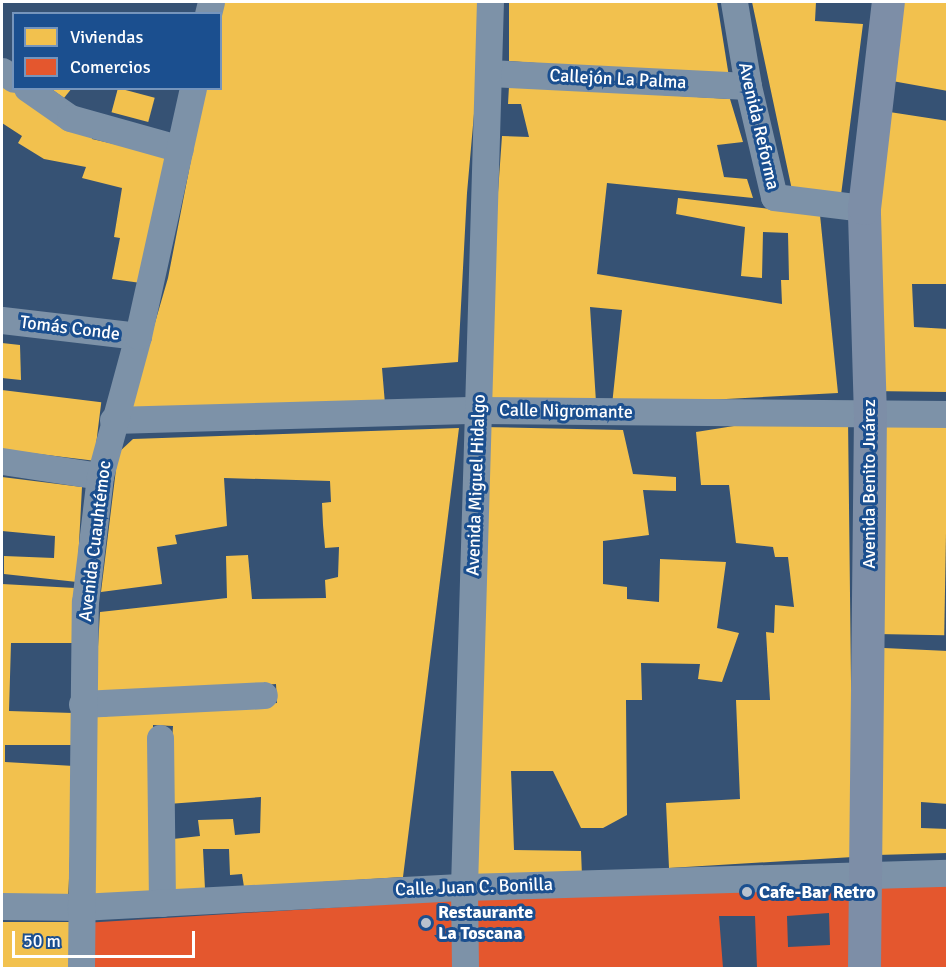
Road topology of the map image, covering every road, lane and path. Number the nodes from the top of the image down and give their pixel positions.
1 (490, 2) edge
2 (734, 2) edge
3 (888, 2) edge
4 (489, 73) junction
5 (748, 86) junction
6 (30, 90) edge
7 (193, 90) edge
8 (180, 149) junction
9 (864, 208) junction
10 (2, 320) edge
11 (138, 336) junction
12 (478, 410) junction
13 (948, 414) edge
14 (870, 416) junction
15 (113, 420) junction
16 (2, 461) edge
17 (100, 476) junction
18 (264, 695) dead end
19 (82, 704) junction
20 (160, 738) dead end
21 (948, 873) edge
22 (864, 877) junction
23 (464, 887) junction
24 (162, 903) junction
25 (2, 906) edge
26 (80, 907) junction
27 (81, 969) edge
28 (465, 969) edge
29 (864, 969) edge

1 - 4 street, Avenida Miguel Hidalgo
2 - 5 street, Avenida Reforma
3 - 9 main road, Avenida Benito Juárez
4 - 5 street, Callejón La Palma
4 - 12 street, Avenida Miguel Hidalgo
5 - 9 street, Avenida Reforma
6 - 8 street
7 - 8 street, Avenida Cuauhtémoc
8 - 11 street, Avenida Cuauhtémoc
9 - 14 main road, Avenida Benito Juárez
10 - 11 street, Tomás Conde
11 - 15 street, Avenida Cuauhtémoc
12 - 14 street, Calle Nigromante
12 - 15 street, Calle Nigromante
12 - 23 street, Avenida Miguel Hidalgo
13 - 14 street, Calle Nigromante
14 - 22 main road, Avenida Benito Juárez
15 - 17 street, Avenida Cuauhtémoc
16 - 17 street
17 - 19 street, Avenida Cuauhtémoc
18 - 19 street
19 - 26 street, Avenida Cuauhtémoc
20 - 24 street
21 - 22 street, Calle Juan C. Bonilla
22 - 23 street, Calle Juan C. Bonilla
22 - 29 main road, Avenida Benito Juárez
23 - 24 street, Calle Juan C. Bonilla
23 - 28 street, Avenida Miguel Hidalgo
24 - 26 street, Calle Juan C. Bonilla
25 - 26 street, Calle Juan C. Bonilla
26 - 27 street, Avenida Cuauhtémoc

